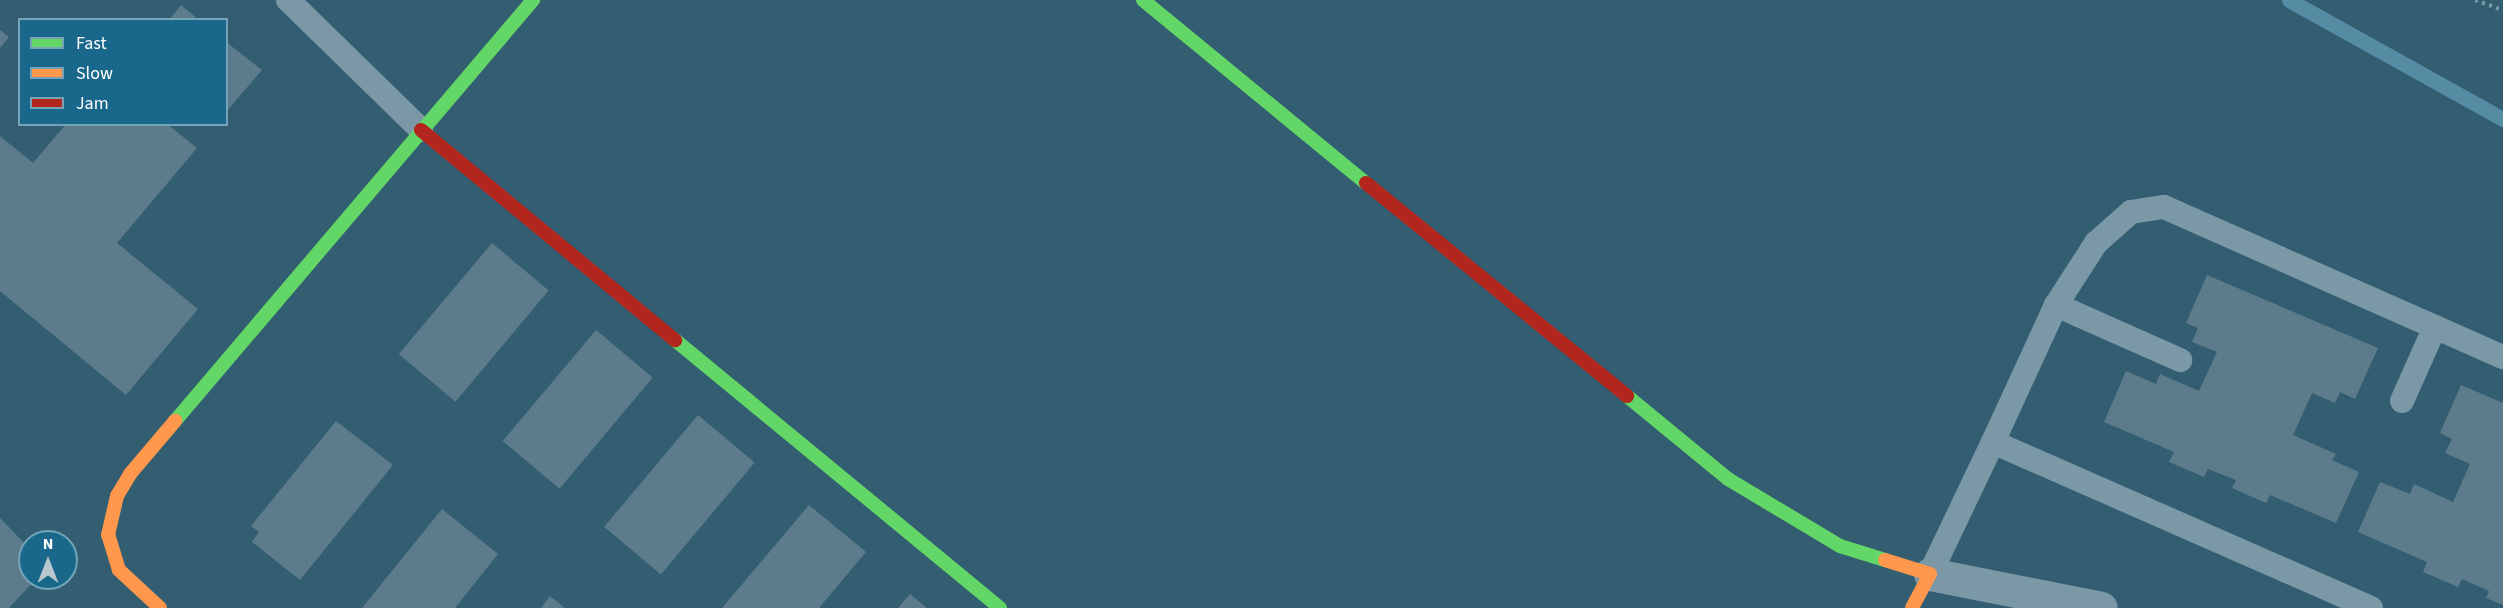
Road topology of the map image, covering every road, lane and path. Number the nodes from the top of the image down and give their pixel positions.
1 (288, 0) edge
2 (533, 0) edge
3 (1143, 0) edge
4 (2475, 0) edge
5 (2503, 10) edge
6 (421, 130) junction
7 (2056, 305) junction
8 (2435, 327) junction
9 (2503, 357) edge
10 (2180, 360) dead end
11 (2402, 401) dead end
12 (1993, 442) junction
13 (1930, 574) junction
14 (160, 608) edge
15 (1000, 608) edge
16 (1912, 608) edge
17 (2101, 608) edge
18 (2371, 608) edge

1 - 6 lane
2 - 6 street
3 - 13 street
4 - 5 path
6 - 14 street
6 - 15 street
7 - 8 lane
7 - 10 lane
7 - 12 lane
8 - 9 lane
8 - 11 lane
12 - 13 lane
12 - 18 lane
13 - 16 street
13 - 17 street

